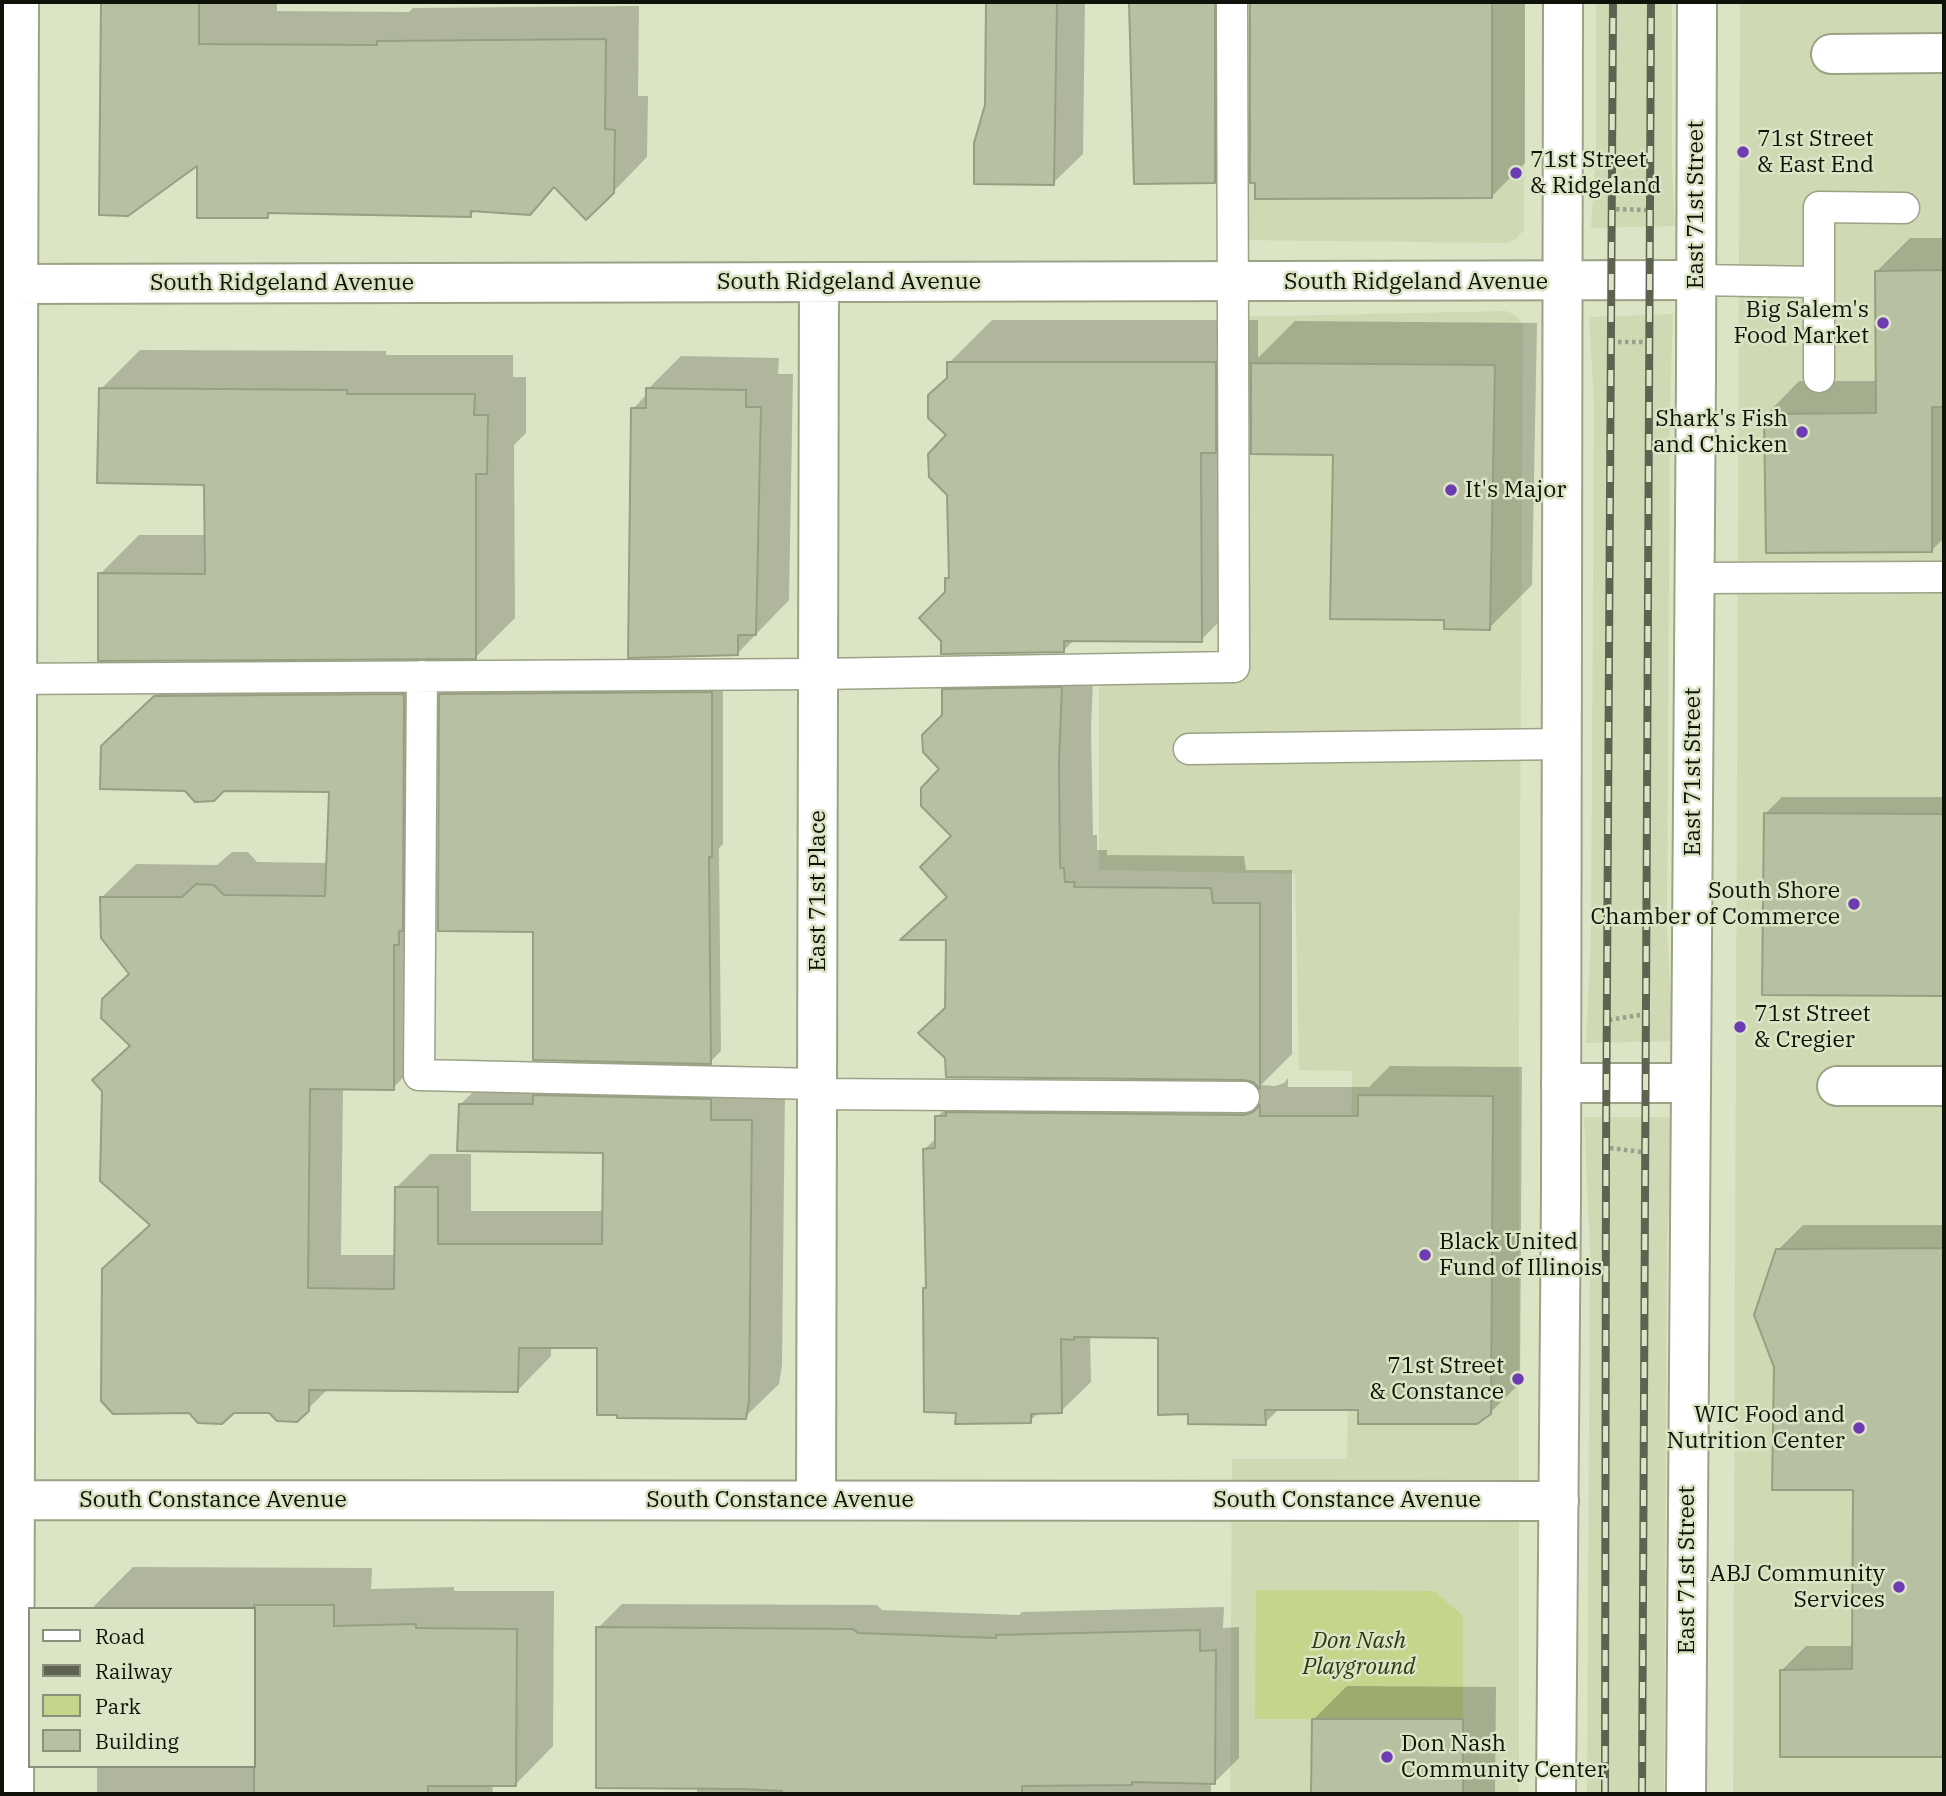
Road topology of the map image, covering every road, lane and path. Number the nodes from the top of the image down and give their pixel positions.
1 (19, 2) edge
2 (1232, 2) edge
3 (1563, 2) edge
4 (1697, 2) edge
5 (1944, 53) edge
6 (1831, 54) dead end
7 (1904, 208) dead end
8 (1602, 209) dead end
9 (1650, 210) dead end
10 (1696, 280) junction
11 (819, 282) junction
12 (1562, 282) junction
13 (1819, 282) junction
14 (1233, 283) junction
15 (10, 284) edge
16 (1601, 342) dead end
17 (1661, 342) dead end
18 (1819, 377) dead end
19 (1944, 577) edge
20 (1694, 578) junction
21 (818, 674) junction
22 (422, 676) junction
23 (9, 679) edge
24 (1562, 744) junction
25 (1189, 749) dead end
26 (1658, 1013) dead end
27 (1607, 1020) dead end
28 (1561, 1083) junction
29 (1691, 1083) junction
30 (1837, 1086) dead end
31 (1944, 1086) edge
32 (817, 1089) junction
33 (1244, 1097) dead end
34 (1606, 1147) dead end
35 (1645, 1153) dead end
36 (8, 1500) edge
37 (816, 1500) junction
38 (1559, 1501) junction
39 (14, 1794) edge
40 (1556, 1794) edge
41 (1686, 1794) edge

1 - 15 street
2 - 14 lane
3 - 12 street
4 - 10 street, East 71st Street
5 - 6 street
7 - 13 lane
8 - 9 path
10 - 12 street, South Ridgeland Avenue
10 - 13 lane
10 - 20 street, East 71st Street
11 - 14 street, South Ridgeland Avenue
11 - 15 street, South Ridgeland Avenue
11 - 21 street, East 71st Place
12 - 14 street, South Ridgeland Avenue
12 - 24 street
13 - 18 lane
14 - 21 lane
15 - 23 street
16 - 17 path
19 - 20 lane
20 - 29 street, East 71st Street
21 - 22 lane
21 - 32 street, East 71st Place
22 - 23 lane
22 - 32 lane
23 - 36 street
24 - 25 lane
24 - 28 street
26 - 27 path
28 - 29 street
28 - 38 street
29 - 41 street, East 71st Street
30 - 31 street
32 - 33 lane
32 - 37 street, East 71st Place
34 - 35 path
36 - 37 street, South Constance Avenue
36 - 39 street
37 - 38 street, South Constance Avenue
38 - 40 street

